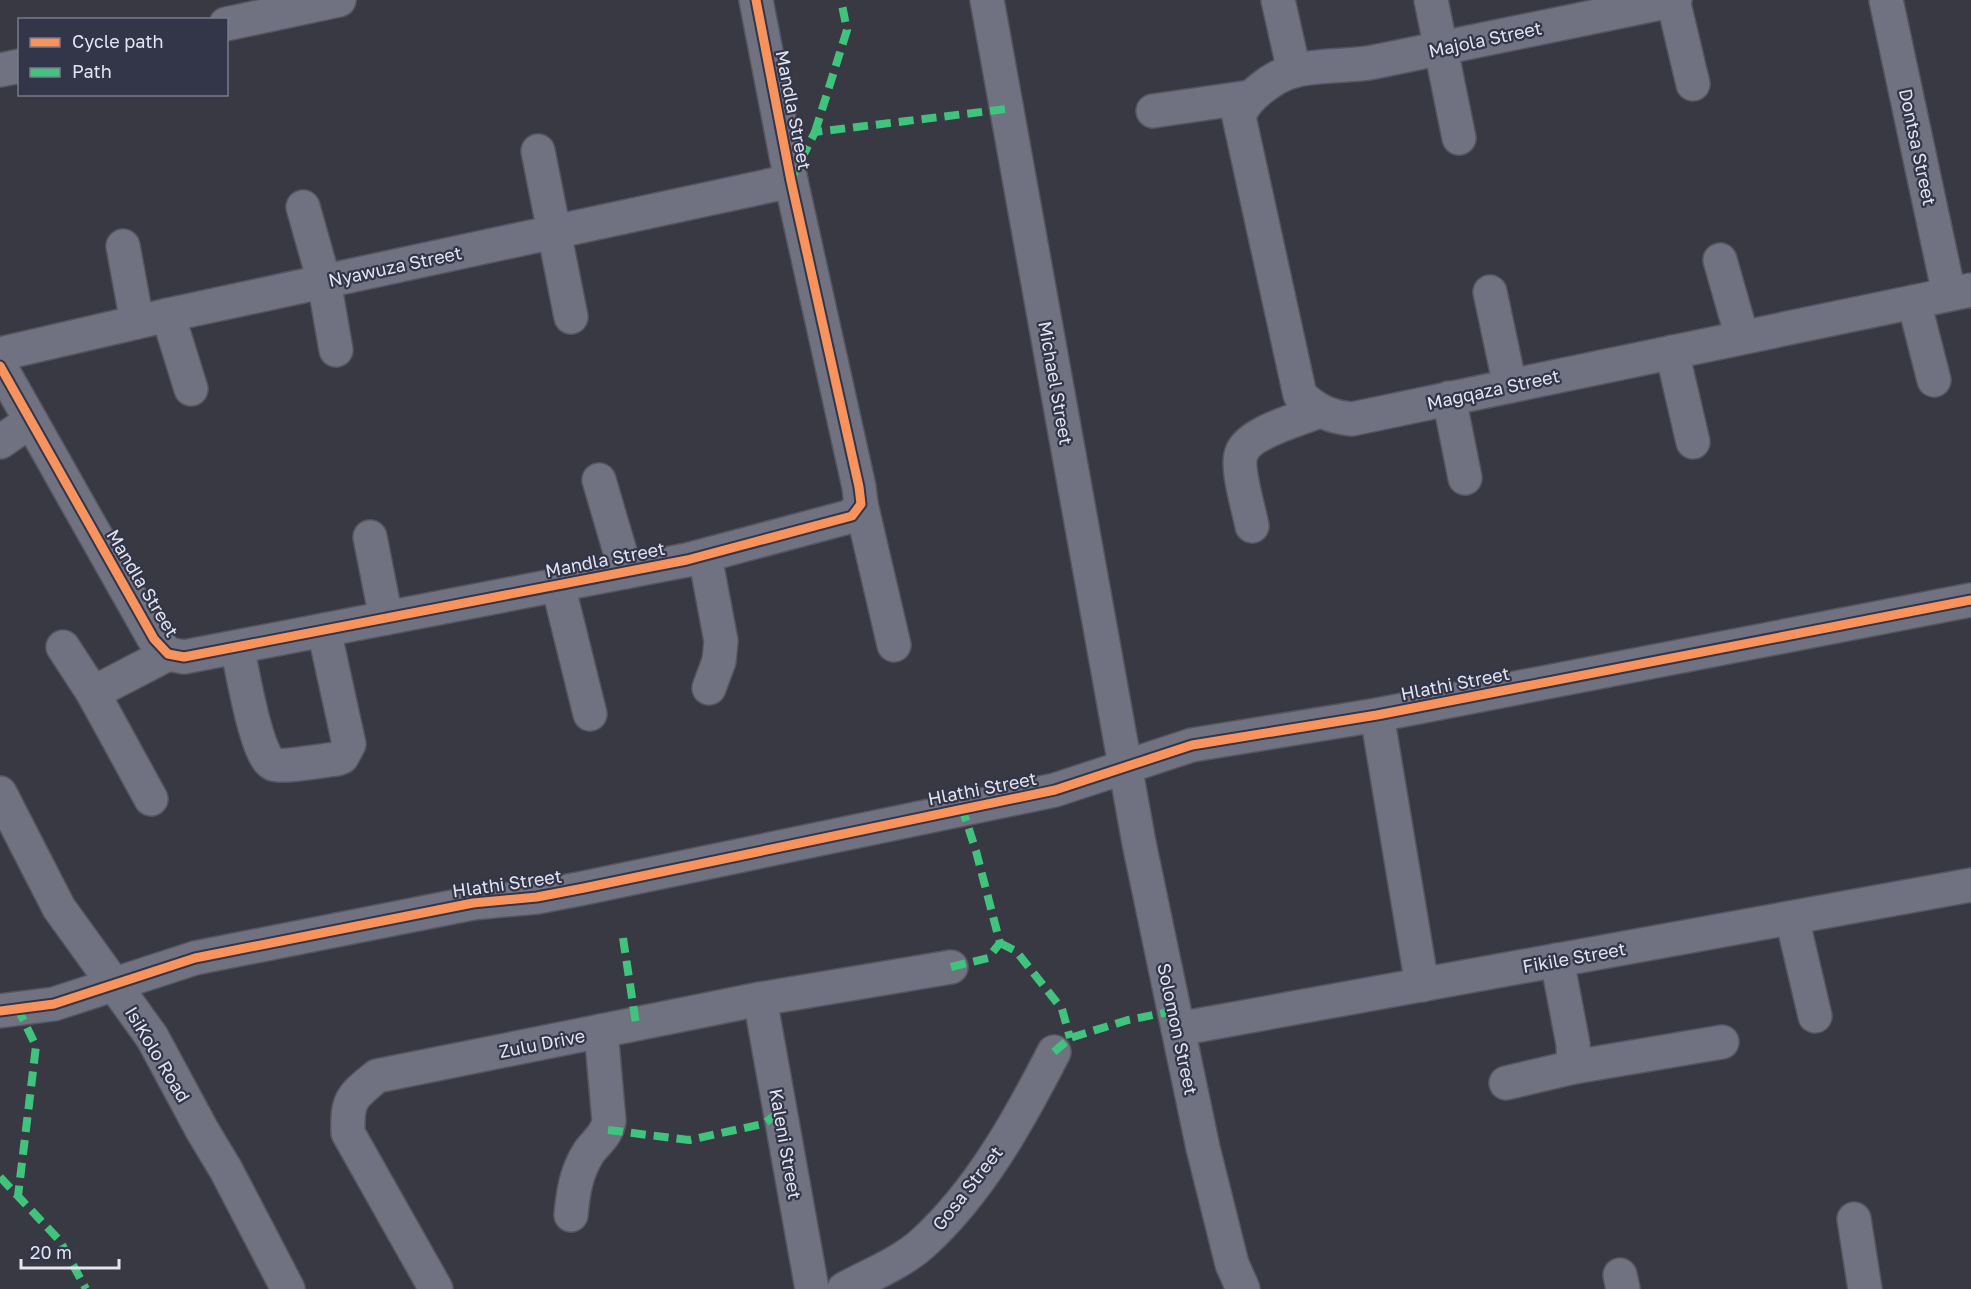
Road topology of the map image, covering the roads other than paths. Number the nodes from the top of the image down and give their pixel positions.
1 (339, 0) edge
2 (756, 0) edge
3 (987, 0) edge
4 (1278, 0) edge
5 (1431, 0) edge
6 (1673, 0) edge
7 (1886, 0) edge
8 (305, 4) edge
9 (228, 23) edge
10 (1442, 49) junction
11 (18, 66) edge
12 (0, 70) edge
13 (1294, 71) junction
14 (1693, 84) dead end
15 (1245, 107) junction
16 (1153, 111) dead end
17 (1459, 138) dead end
18 (538, 151) dead end
19 (791, 181) junction
20 (303, 207) dead end
21 (554, 232) junction
22 (123, 246) dead end
23 (1720, 260) dead end
24 (324, 281) junction
25 (1490, 292) dead end
26 (1960, 292) edge
27 (1914, 302) junction
28 (571, 316) dead end
29 (152, 319) junction
30 (1742, 338) junction
31 (336, 350) dead end
32 (1672, 352) junction
33 (0, 354) edge
34 (0, 366) edge
35 (1934, 380) dead end
36 (1510, 386) junction
37 (191, 389) dead end
38 (1449, 398) junction
39 (1320, 411) junction
40 (31, 421) junction
41 (0, 442) edge
42 (1693, 442) dead end
43 (1464, 478) dead end
44 (599, 480) dead end
45 (861, 504) junction
46 (1252, 526) dead end
47 (370, 537) dead end
48 (705, 556) junction
49 (626, 572) junction
50 (558, 585) junction
51 (1971, 600) edge
52 (386, 618) junction
53 (324, 630) junction
54 (894, 645) dead end
55 (237, 646) junction
56 (63, 647) dead end
57 (168, 654) junction
58 (709, 688) dead end
59 (93, 693) junction
60 (590, 714) dead end
61 (1377, 715) junction
62 (1126, 766) junction
63 (0, 793) edge
64 (151, 799) dead end
65 (1971, 885) edge
66 (1792, 918) junction
67 (1557, 960) junction
68 (951, 967) dead end
69 (114, 984) junction
70 (1422, 985) junction
71 (760, 999) junction
72 (0, 1011) edge
73 (1815, 1016) dead end
74 (1178, 1029) junction
75 (601, 1031) junction
76 (1722, 1042) dead end
77 (1054, 1052) dead end
78 (1574, 1067) junction
79 (1506, 1083) dead end
80 (571, 1215) dead end
81 (1854, 1219) dead end
82 (288, 1289) edge
83 (436, 1289) edge
84 (812, 1289) edge
85 (844, 1289) edge
86 (1243, 1289) edge
87 (1865, 1289) edge

1 - 8 street
2 - 19 street, Mandla Street
3 - 62 street, Michael Street
4 - 13 street
5 - 10 street
6 - 10 street, Majola Street
6 - 14 street
7 - 26 street, Dontsa Street
8 - 9 street
10 - 13 street, Majola Street
10 - 17 street
11 - 12 street
13 - 15 street, Majola Street
15 - 16 street
15 - 39 street, Magqaza Street
18 - 21 street
19 - 21 street, Nyawuza Street
19 - 45 street, Mandla Street
20 - 24 street
21 - 24 street, Nyawuza Street
21 - 28 street
22 - 29 street
23 - 30 street
24 - 29 street, Nyawuza Street
24 - 31 street
25 - 36 street
26 - 27 street, Magqaza Street
27 - 30 street, Magqaza Street
27 - 35 street
29 - 33 street, Nyawuza Street
29 - 37 street
30 - 32 street, Magqaza Street
32 - 36 street, Magqaza Street
32 - 42 street
34 - 40 street, Mandla Street
36 - 38 street, Magqaza Street
38 - 39 street, Magqaza Street
38 - 43 street
39 - 46 street
40 - 41 street
40 - 57 street, Mandla Street
44 - 49 street
45 - 48 street, Mandla Street
45 - 54 street
47 - 52 street
48 - 49 street, Mandla Street
48 - 58 street
49 - 50 street, Mandla Street
50 - 52 street, Mandla Street
50 - 60 street
51 - 61 street, Hlathi Street
52 - 53 street, Mandla Street
53 - 55 street, Mandla Street
53 - 55 street
55 - 57 street, Mandla Street
56 - 59 street
57 - 59 street
59 - 64 street
61 - 62 street, Hlathi Street
61 - 70 street
62 - 69 street, Hlathi Street
62 - 74 street, Solomon Street
63 - 69 street, IsiKolo Road
65 - 66 street, Fikile Street
66 - 67 street, Fikile Street
66 - 73 street
67 - 70 street, Fikile Street
67 - 78 street
68 - 71 street, Zulu Drive
69 - 72 street, Hlathi Street
69 - 82 street, IsiKolo Road
70 - 74 street, Fikile Street
71 - 75 street, Zulu Drive
71 - 84 street, Kaleni Street
74 - 86 street, Solomon Street
75 - 80 street
75 - 83 street, Zulu Drive
76 - 78 street
77 - 85 street, Gosa Street
78 - 79 street
81 - 87 street

